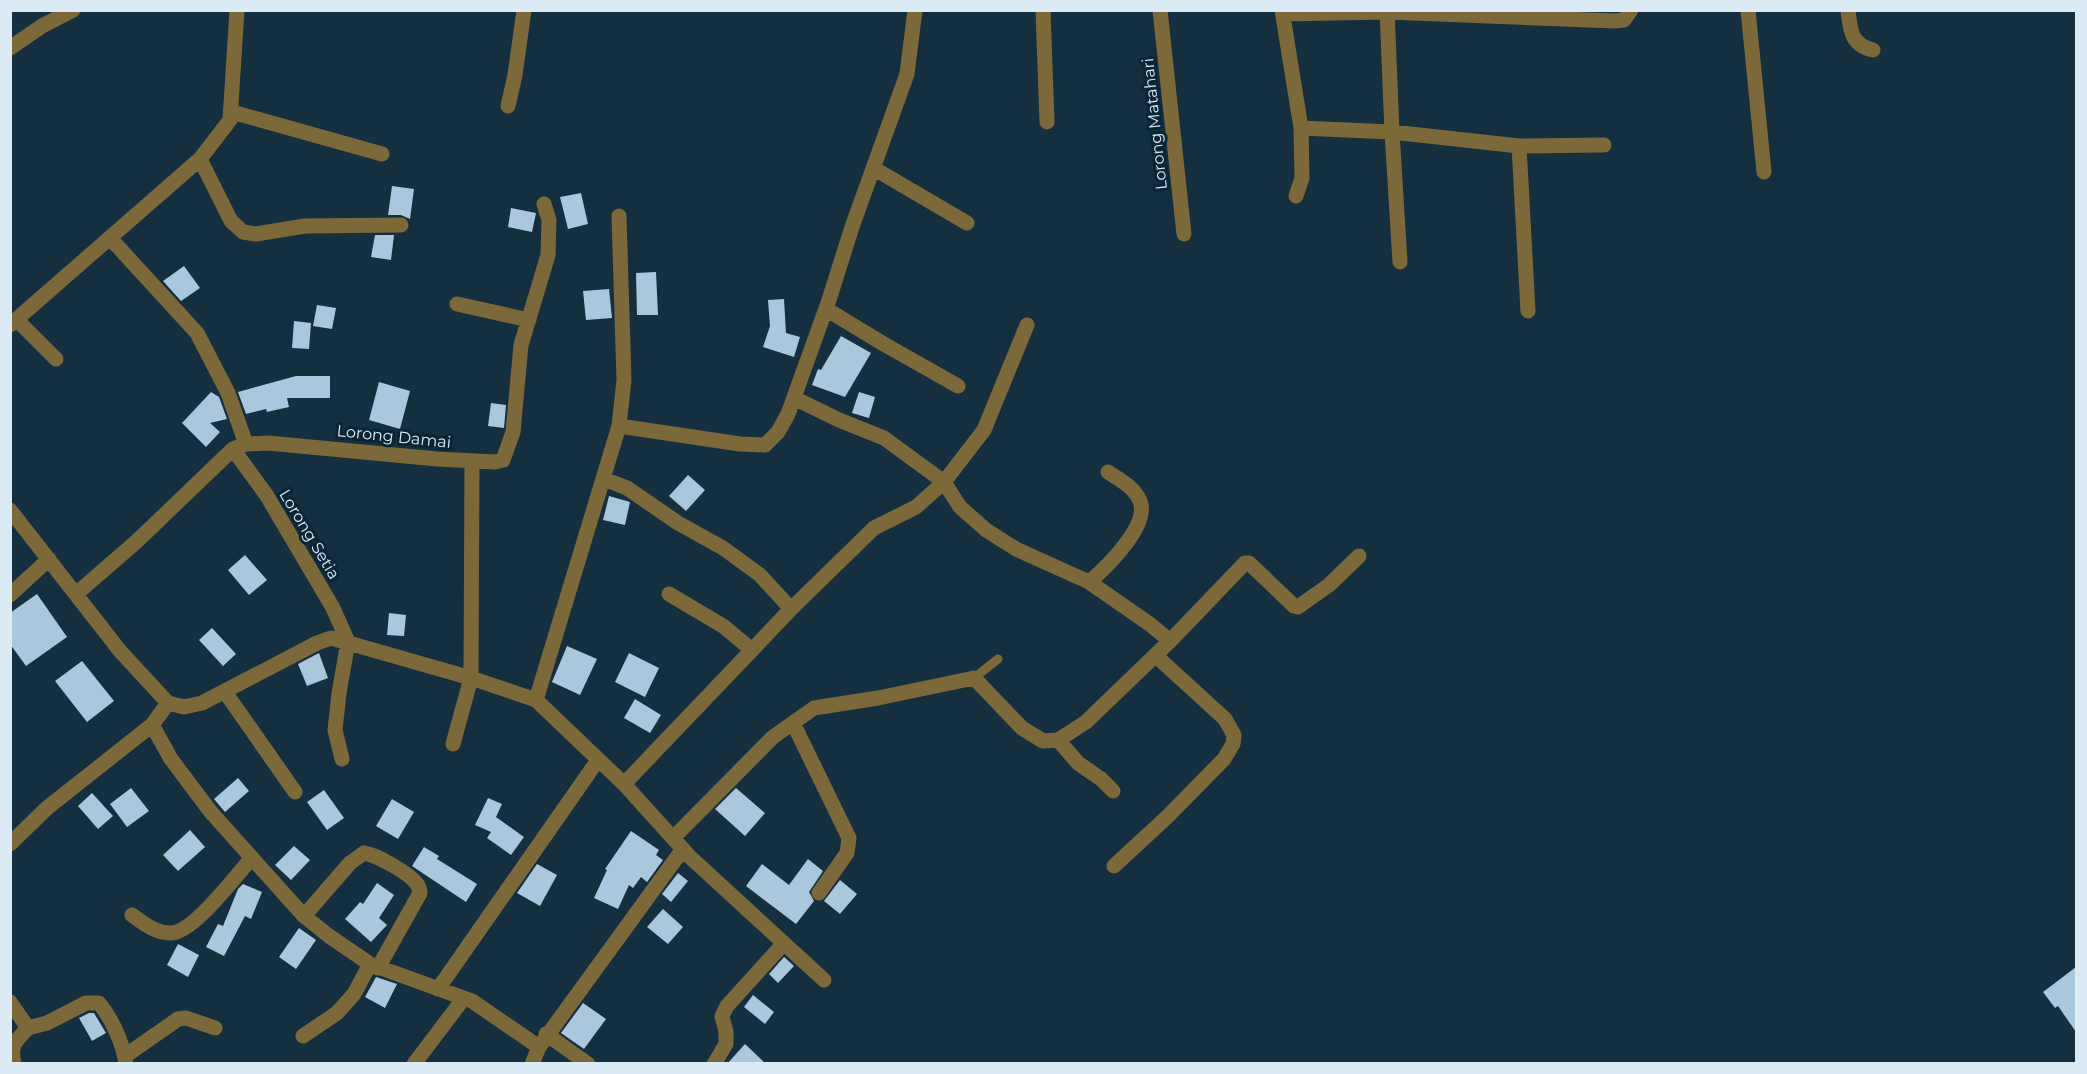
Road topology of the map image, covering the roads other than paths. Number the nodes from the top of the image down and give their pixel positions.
1 (74, 10) edge
2 (237, 10) edge
3 (524, 10) edge
4 (915, 10) edge
5 (1043, 10) edge
6 (1160, 10) edge
7 (1631, 10) edge
8 (1748, 10) edge
9 (1848, 10) edge
10 (1388, 11) edge
11 (1283, 12) edge
12 (12, 43) edge
13 (1873, 50) dead end
14 (508, 106) dead end
15 (232, 112) junction
16 (1047, 122) dead end
17 (1301, 128) junction
18 (1392, 132) junction
19 (1604, 145) dead end
20 (1519, 146) junction
21 (382, 154) dead end
22 (200, 159) junction
23 (873, 168) junction
24 (1764, 172) dead end
25 (1296, 196) dead end
26 (544, 204) dead end
27 (619, 216) dead end
28 (967, 223) dead end
29 (401, 225) dead end
30 (1184, 234) dead end
31 (110, 238) junction
32 (1400, 262) dead end
33 (457, 304) dead end
34 (826, 309) junction
35 (1528, 311) dead end
36 (529, 320) junction
37 (14, 322) edge
38 (1028, 325) dead end
39 (56, 359) dead end
40 (958, 386) dead end
41 (794, 398) junction
42 (620, 426) junction
43 (239, 446) junction
44 (472, 462) junction
45 (1108, 472) dead end
46 (604, 479) junction
47 (944, 482) junction
48 (10, 510) edge
49 (1359, 556) dead end
50 (49, 559) junction
51 (1089, 582) junction
52 (76, 594) junction
53 (669, 594) dead end
54 (10, 595) edge
55 (791, 609) junction
56 (1170, 641) junction
57 (348, 642) junction
58 (752, 650) junction
59 (1155, 655) junction
60 (998, 658) dead end
61 (471, 678) junction
62 (974, 678) junction
63 (225, 692) junction
64 (536, 700) junction
65 (168, 703) junction
66 (793, 723) junction
67 (152, 725) junction
68 (1058, 740) junction
69 (453, 744) dead end
70 (342, 759) dead end
71 (598, 760) junction
72 (624, 784) junction
73 (1113, 791) dead end
74 (295, 792) dead end
75 (678, 843) junction
76 (10, 844) edge
77 (252, 858) junction
78 (1114, 866) dead end
79 (819, 892) dead end
80 (132, 915) dead end
81 (304, 916) junction
82 (784, 943) junction
83 (374, 966) junction
84 (824, 980) dead end
85 (438, 989) junction
86 (464, 998) junction
87 (10, 1002) edge
88 (28, 1028) junction
89 (215, 1028) dead end
90 (303, 1036) dead end
91 (542, 1040) junction
92 (126, 1060) edge
93 (14, 1064) edge
94 (414, 1064) edge
95 (532, 1064) edge
96 (588, 1064) edge
97 (714, 1064) edge

1 - 12 street
2 - 15 street
3 - 14 street
4 - 23 street
5 - 16 street
6 - 30 street, Lorong Matahari
7 - 10 street
8 - 24 street
9 - 13 street
10 - 11 street
10 - 18 street
11 - 17 street
15 - 21 street
15 - 22 street
17 - 18 street
17 - 25 street
18 - 20 street
18 - 32 street
19 - 20 street
20 - 35 street
22 - 29 street
22 - 31 street
23 - 28 street
23 - 34 street
26 - 36 street, Lorong Damai
27 - 42 street
31 - 37 street
31 - 43 street, Lorong Setia
33 - 36 street
34 - 40 street
34 - 41 street
36 - 44 street, Lorong Damai
37 - 39 street
38 - 47 street
41 - 42 street
41 - 47 street
42 - 46 street
43 - 44 street, Lorong Damai
43 - 52 street
43 - 57 street, Lorong Setia
44 - 61 street
45 - 51 street
46 - 55 street
46 - 64 street
47 - 51 street
47 - 55 street
48 - 50 street
49 - 56 street
50 - 52 street
50 - 54 street
51 - 56 street
52 - 65 street
53 - 58 street
55 - 58 street
56 - 59 street
57 - 61 street
57 - 63 street
57 - 70 street
58 - 72 street
59 - 68 street
59 - 78 street
60 - 62 lane
61 - 64 street
61 - 69 street
62 - 66 street
62 - 68 street
63 - 65 street
63 - 74 street
64 - 71 street
65 - 67 street
66 - 75 street
66 - 79 street
67 - 76 street
67 - 77 street
68 - 73 street
71 - 72 street
71 - 85 street
72 - 75 street
75 - 82 street
75 - 91 street
77 - 80 street
77 - 81 street
81 - 83 street
81 - 83 street
82 - 84 street
82 - 97 street
83 - 85 street
83 - 90 street
85 - 86 street
86 - 91 street
86 - 94 street
87 - 88 street
88 - 92 street
88 - 93 street
89 - 92 street
91 - 95 street
91 - 96 street

